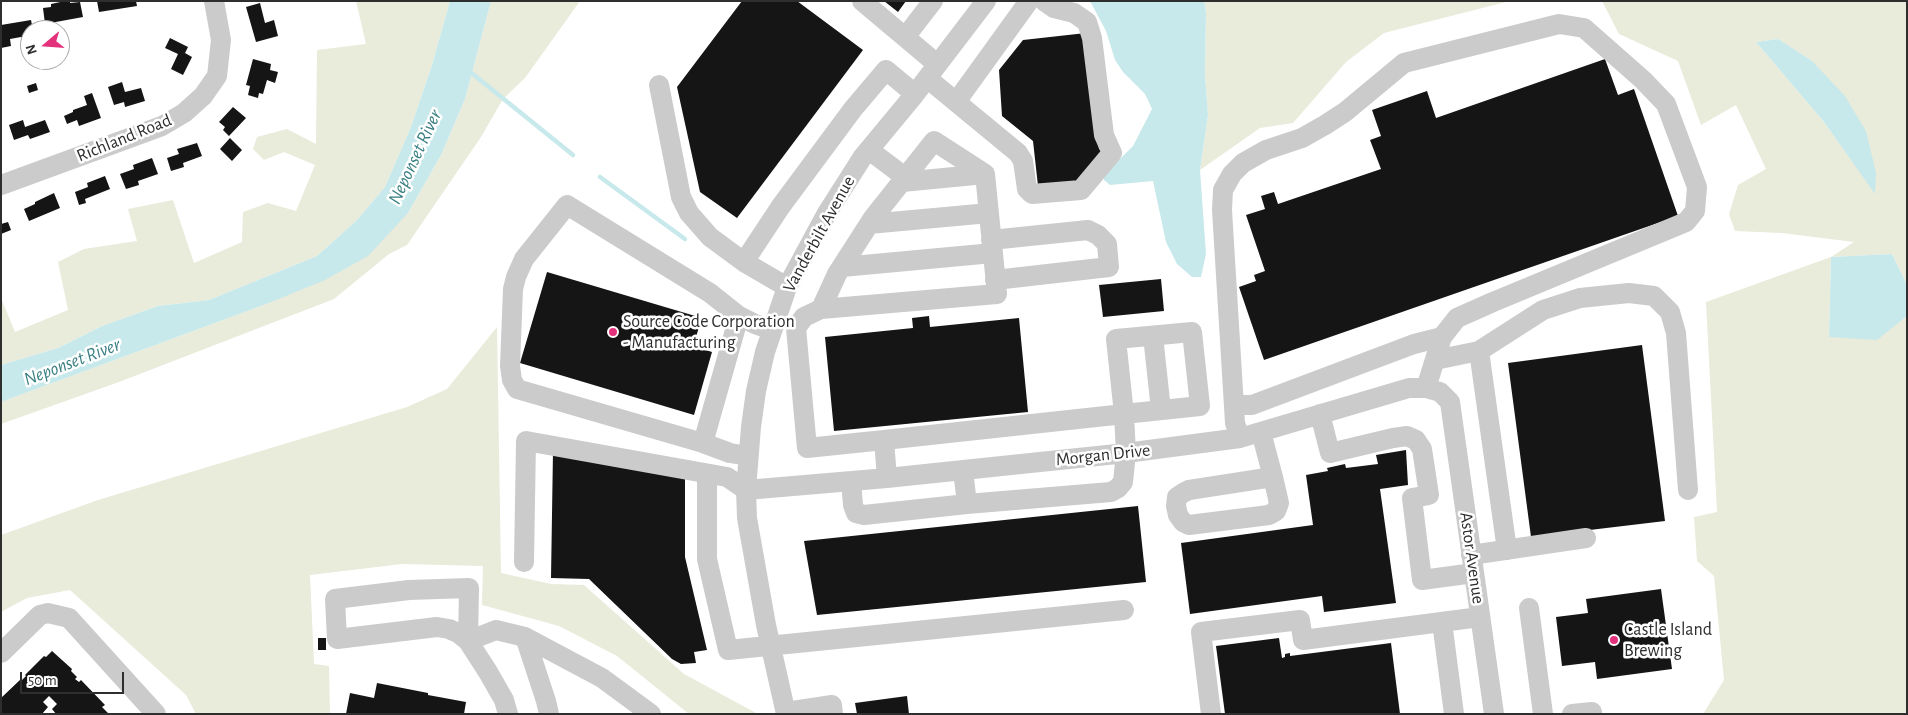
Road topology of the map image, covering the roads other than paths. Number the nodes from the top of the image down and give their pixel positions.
1 (214, 1) edge
2 (862, 1) edge
3 (933, 1) edge
4 (986, 1) edge
5 (1029, 1) edge
6 (1044, 1) edge
7 (906, 36) junction
8 (932, 71) junction
9 (659, 85) dead end
10 (915, 94) junction
11 (956, 102) junction
12 (869, 150) junction
13 (985, 174) junction
14 (903, 179) junction
15 (1, 185) edge
16 (989, 213) junction
17 (870, 224) junction
18 (992, 247) junction
19 (744, 262) junction
20 (842, 267) junction
21 (995, 280) junction
22 (788, 287) junction
23 (820, 309) junction
24 (739, 316) junction
25 (774, 325) junction
26 (796, 328) junction
27 (1153, 336) junction
28 (1442, 337) junction
29 (1479, 351) junction
30 (1435, 360) junction
31 (1426, 388) junction
32 (1234, 405) junction
33 (1161, 410) junction
34 (1124, 414) junction
35 (1320, 414) junction
36 (1262, 432) junction
37 (1240, 438) junction
38 (884, 440) junction
39 (703, 443) junction
40 (1126, 453) junction
41 (748, 456) junction
42 (963, 470) junction
43 (707, 474) junction
44 (1460, 476) junction
45 (887, 478) junction
46 (1273, 478) junction
47 (851, 481) junction
48 (1427, 483) junction
49 (746, 490) junction
50 (1688, 490) dead end
51 (967, 504) junction
52 (1586, 538) dead end
53 (1507, 550) junction
54 (524, 562) dead end
55 (1473, 564) junction
56 (1529, 608) dead end
57 (1124, 610) dead end
58 (1480, 617) junction
59 (1442, 622) junction
60 (524, 637) junction
61 (468, 641) junction
62 (771, 646) junction
63 (1, 652) edge
64 (786, 713) edge
65 (156, 714) edge
66 (508, 714) edge
67 (548, 714) edge
68 (652, 714) edge
69 (833, 714) edge
70 (1211, 714) edge
71 (1454, 714) edge
72 (1494, 714) edge
73 (1543, 714) edge
74 (1572, 714) edge
75 (1592, 714) edge

1 - 15 street, Richland Road
2 - 7 street
3 - 7 street
4 - 8 street, Vanderbilt Avenue
5 - 11 street
6 - 11 street
7 - 8 street
8 - 10 street, Vanderbilt Avenue
8 - 11 street
9 - 19 street
10 - 12 street, Vanderbilt Avenue
10 - 19 street
12 - 14 street
12 - 22 street, Vanderbilt Avenue
13 - 14 street
13 - 14 street
13 - 16 street
14 - 17 street
16 - 17 street
16 - 18 street
17 - 20 street
18 - 20 street
18 - 21 street
18 - 21 street
19 - 22 street
20 - 23 street
21 - 23 street
22 - 25 street, Vanderbilt Avenue
23 - 26 street
24 - 25 street
24 - 39 street
24 - 39 street
25 - 26 street
25 - 41 street, Vanderbilt Avenue
26 - 38 street
27 - 33 street
27 - 33 street
27 - 34 street
28 - 30 street
28 - 32 street
28 - 32 street
29 - 30 street
29 - 50 street
29 - 53 street
30 - 31 street
31 - 35 street, Morgan Drive
31 - 44 street, Astor Avenue
32 - 37 street
33 - 34 street
34 - 38 street
34 - 40 street
35 - 36 street, Morgan Drive
35 - 48 street
36 - 37 street, Morgan Drive
36 - 46 street
37 - 40 street, Morgan Drive
38 - 45 street
39 - 41 street
40 - 42 street, Morgan Drive
40 - 51 street
41 - 49 street, Vanderbilt Avenue
42 - 45 street, Morgan Drive
42 - 51 street
43 - 49 street
43 - 54 street
43 - 62 street
44 - 48 street
44 - 55 street, Astor Avenue
45 - 47 street, Morgan Drive
46 - 46 street
47 - 49 street, Morgan Drive
47 - 51 street
48 - 55 street
49 - 62 street, Vanderbilt Avenue
52 - 53 street
53 - 55 street
55 - 58 street, Astor Avenue
56 - 73 street
57 - 62 street
58 - 59 street
58 - 72 street, Astor Avenue
59 - 70 street
59 - 71 street
60 - 61 street
60 - 67 street
60 - 68 street
61 - 61 street
61 - 66 street
62 - 64 street, Vanderbilt Avenue
63 - 65 street
64 - 69 street
74 - 75 street

